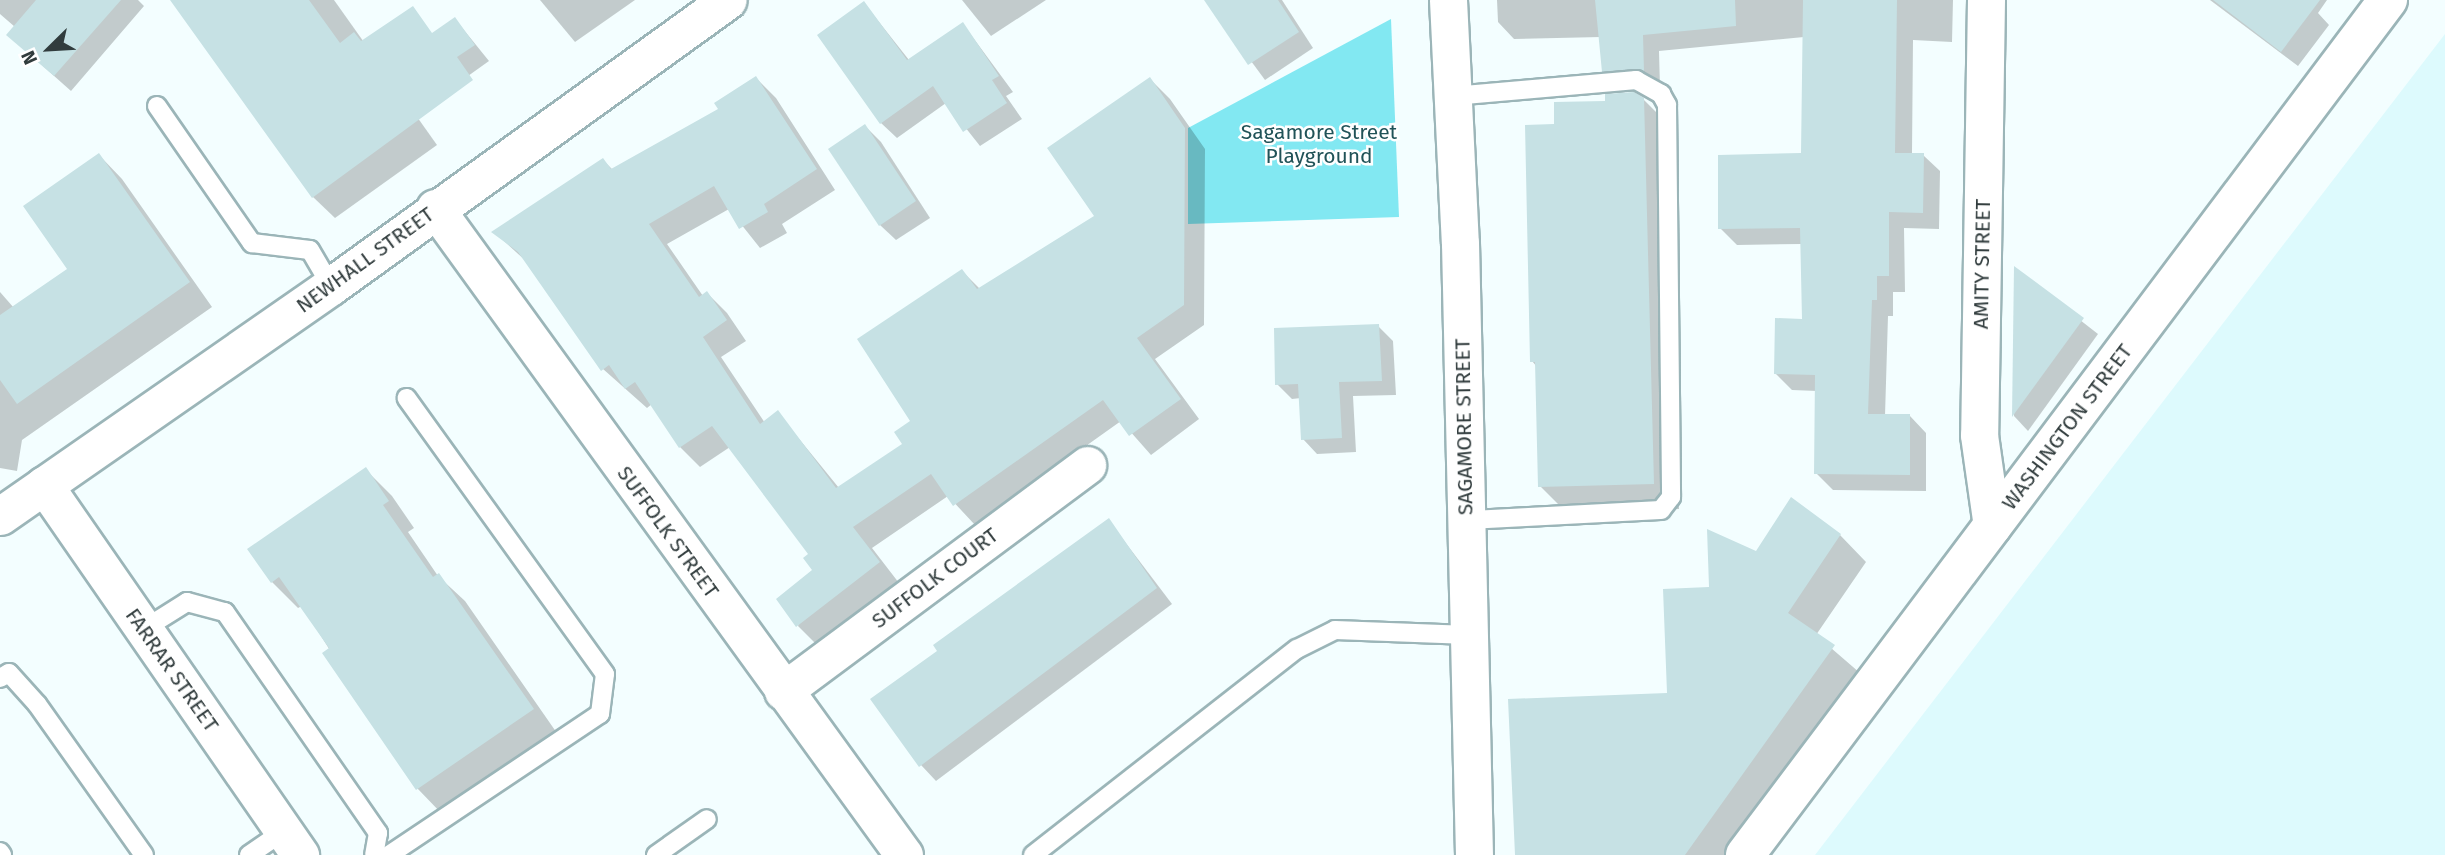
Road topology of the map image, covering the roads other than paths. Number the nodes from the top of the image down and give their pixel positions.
1 (727, 0) edge
2 (1448, 0) edge
3 (1986, 0) edge
4 (2388, 0) edge
5 (1453, 96) junction
6 (157, 106) dead end
7 (435, 208) junction
8 (331, 286) junction
9 (407, 398) dead end
10 (1087, 465) dead end
11 (44, 485) junction
12 (0, 516) edge
13 (1467, 520) junction
14 (1993, 526) junction
15 (144, 629) junction
16 (1469, 635) junction
17 (0, 678) edge
18 (783, 691) junction
19 (707, 819) dead end
20 (292, 843) edge
21 (144, 855) edge
22 (249, 855) edge
23 (374, 855) edge
24 (389, 855) edge
25 (656, 855) edge
26 (904, 855) edge
27 (1033, 855) edge
28 (1474, 855) edge
29 (1745, 855) edge

1 - 7 street, NEWHALL STREET
2 - 5 street, SAGAMORE STREET
3 - 14 street, AMITY STREET
4 - 14 main road, WASHINGTON STREET
5 - 13 street, SAGAMORE STREET
5 - 13 lane
6 - 8 lane
7 - 8 street, NEWHALL STREET
7 - 18 street, SUFFOLK STREET
8 - 11 street, NEWHALL STREET
9 - 24 lane
10 - 18 street, SUFFOLK COURT
11 - 12 street, NEWHALL STREET
11 - 15 street, FARRAR STREET
13 - 16 street, SAGAMORE STREET
14 - 29 main road, WASHINGTON STREET
15 - 20 street, FARRAR STREET
15 - 23 lane
16 - 27 lane
16 - 28 street, SAGAMORE STREET
17 - 21 lane
18 - 26 street, SUFFOLK STREET
19 - 25 lane
20 - 22 lane

